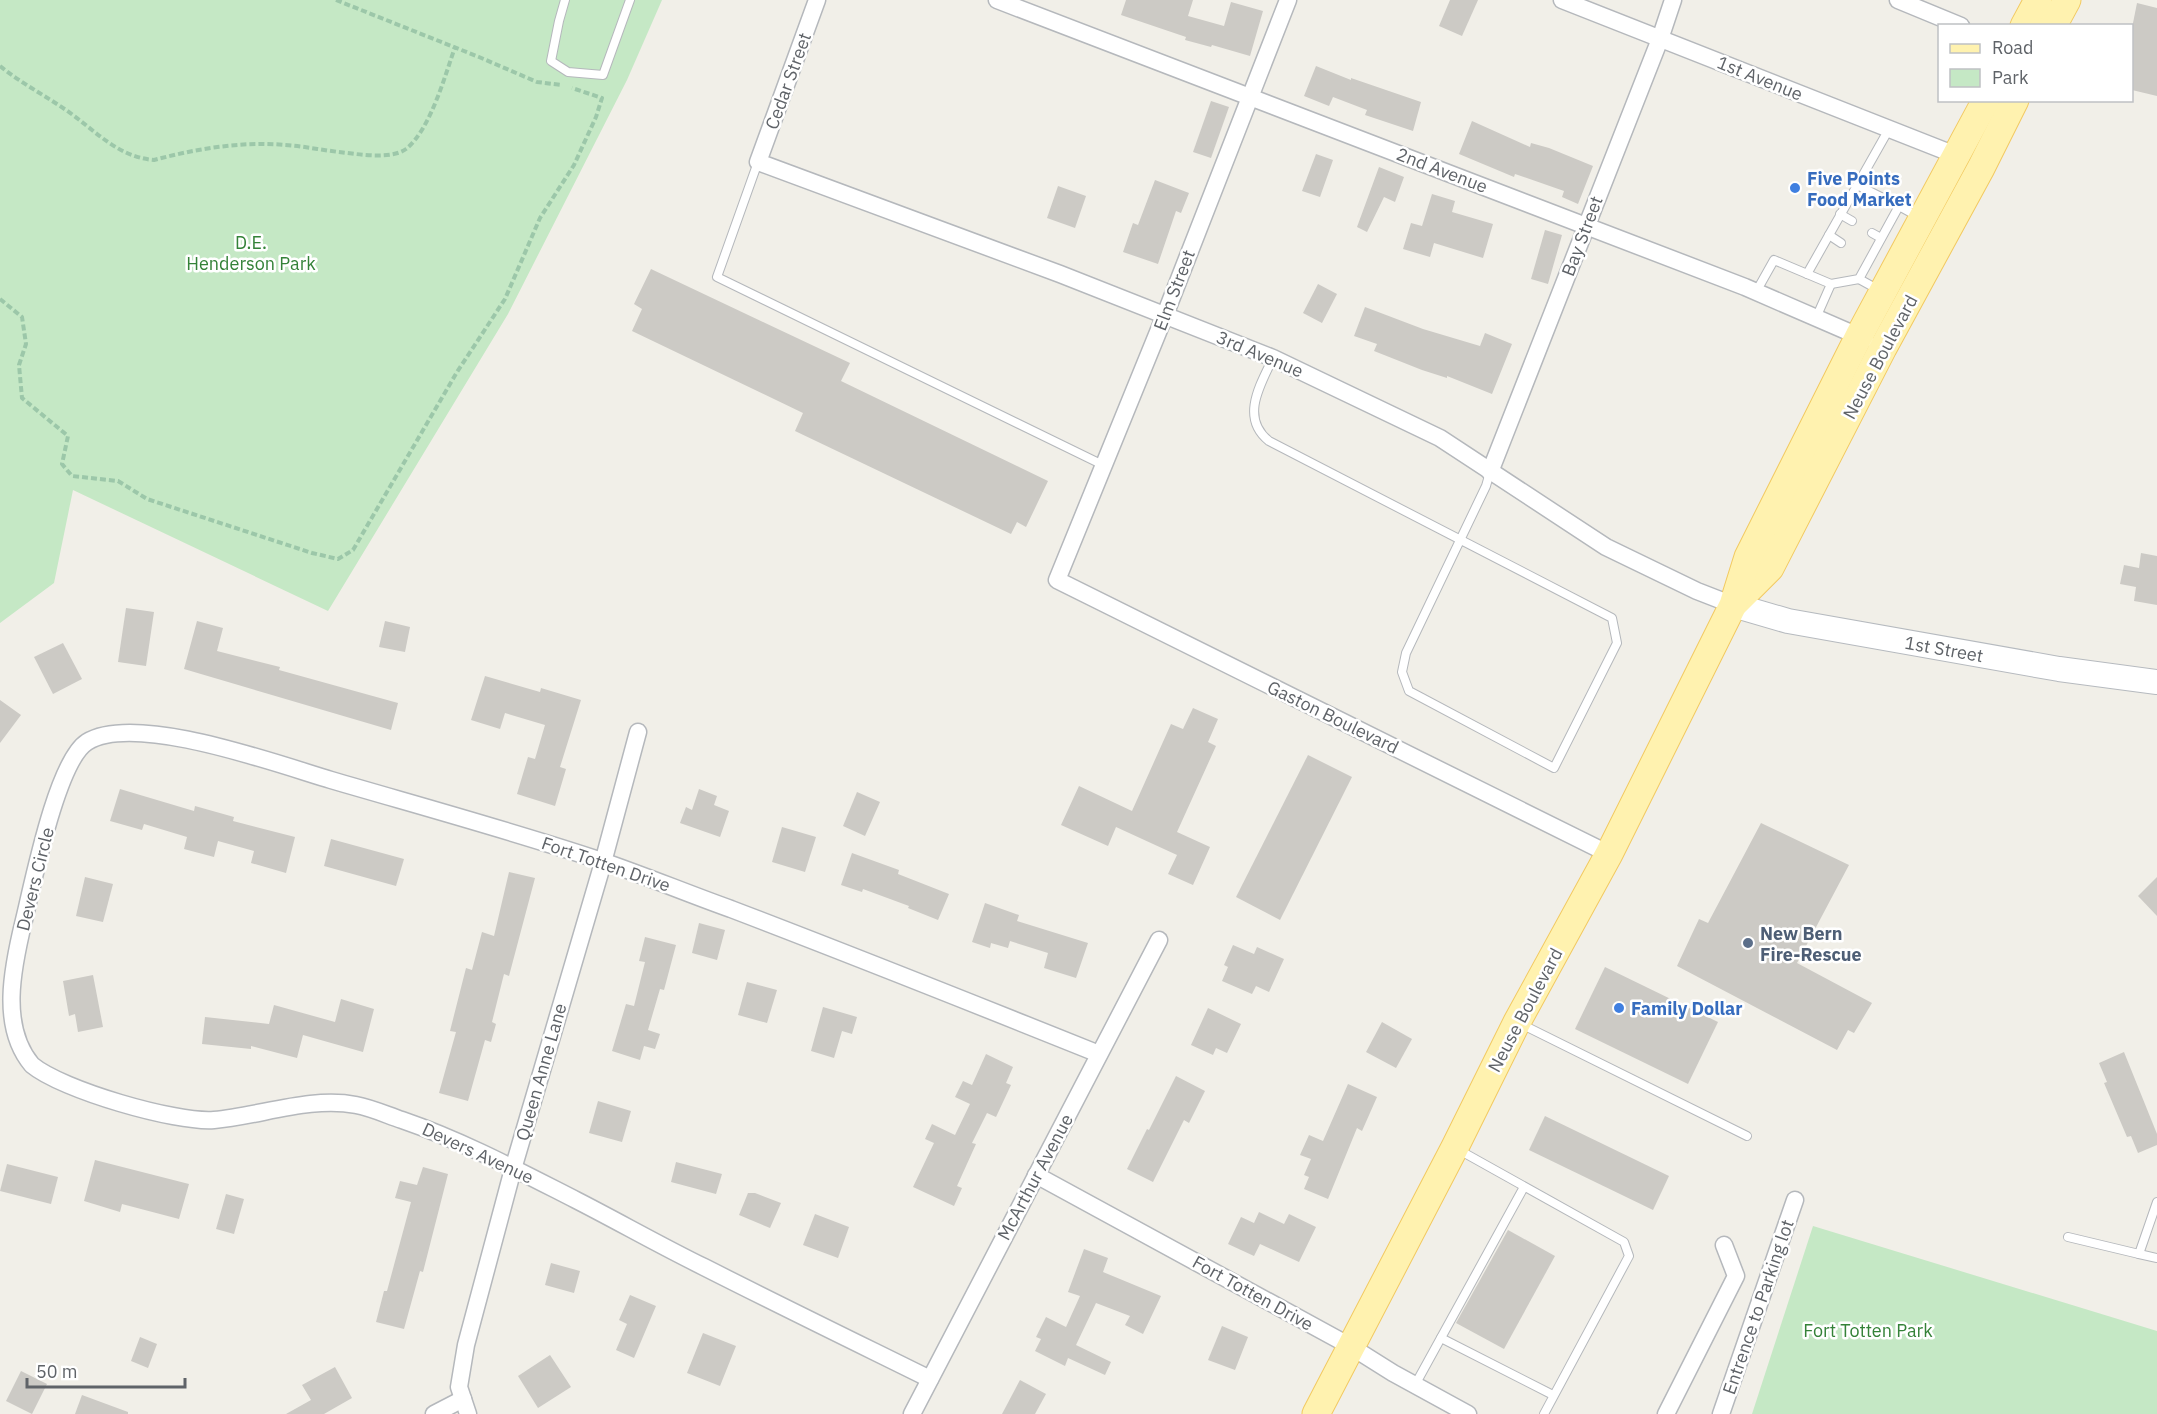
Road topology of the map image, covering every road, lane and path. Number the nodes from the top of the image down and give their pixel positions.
1 (336, 0) edge
2 (565, 0) edge
3 (630, 0) edge
4 (817, 0) edge
5 (997, 0) edge
6 (1288, 0) edge
7 (1562, 0) edge
8 (1673, 0) edge
9 (1898, 0) edge
10 (2038, 0) edge
11 (2067, 0) edge
12 (1956, 24) edge
13 (2025, 24) edge
14 (2054, 24) edge
15 (1660, 39) junction
16 (455, 47) junction
17 (0, 66) edge
18 (1251, 96) junction
19 (1985, 102) edge
20 (2014, 102) edge
21 (1888, 129) junction
22 (1958, 156) junction
23 (758, 162) junction
24 (1857, 185) junction
25 (1899, 206) junction
26 (1840, 214) junction
27 (1923, 219) junction
28 (1852, 221) dead end
29 (1586, 226) junction
30 (1872, 233) dead end
31 (1829, 235) junction
32 (1881, 238) junction
33 (1841, 243) dead end
34 (1807, 273) junction
35 (1859, 279) junction
36 (1831, 284) junction
37 (1756, 292) junction
38 (1883, 292) junction
39 (0, 299) edge
40 (1165, 315) junction
41 (1816, 318) junction
42 (1859, 336) junction
43 (1883, 348) junction
44 (1273, 358) junction
45 (1103, 465) junction
46 (1490, 472) junction
47 (1460, 540) junction
48 (1057, 580) joint
49 (1733, 605) junction
50 (2157, 682) edge
51 (638, 732) dead end
52 (96, 737) joint
53 (1609, 854) junction
54 (603, 861) junction
55 (1159, 940) dead end
56 (1517, 1022) junction
57 (8, 1035) joint
58 (1099, 1054) junction
59 (1747, 1136) dead end
60 (1455, 1148) junction
61 (513, 1169) junction
62 (1036, 1175) junction
63 (1524, 1187) junction
64 (1795, 1200) dead end
65 (2157, 1202) edge
66 (2068, 1237) dead end
67 (1724, 1245) dead end
68 (2139, 1254) junction
69 (2157, 1258) edge
70 (1441, 1338) junction
71 (1350, 1346) junction
72 (930, 1379) junction
73 (1415, 1385) junction
74 (1553, 1395) junction
75 (465, 1407) edge
76 (434, 1414) edge
77 (912, 1414) edge
78 (1316, 1414) edge
79 (1468, 1414) edge
80 (1544, 1414) edge
81 (1666, 1414) edge
82 (1721, 1414) edge

1 - 16 path
2 - 3 lane
4 - 23 street, Cedar Street
5 - 18 street, 2nd Avenue
6 - 18 street, Elm Street
7 - 15 street, 1st Avenue
8 - 15 street, Bay Street
9 - 12 street
10 - 13 main road
11 - 14 main road
15 - 21 street, 1st Avenue
15 - 29 street, Bay Street
16 - 17 path
16 - 39 path
18 - 29 street, 2nd Avenue
18 - 40 street, Elm Street
19 - 22 main road, Neuse Boulevard
20 - 43 main road, Neuse Boulevard
21 - 22 street, 1st Avenue
21 - 24 lane
22 - 27 main road, Neuse Boulevard
23 - 40 street, 3rd Avenue
23 - 45 lane
24 - 25 lane
24 - 26 lane
25 - 27 lane
25 - 32 lane
26 - 28 lane
26 - 31 lane
27 - 38 main road, Neuse Boulevard
29 - 37 street, 2nd Avenue
29 - 46 street, Bay Street
30 - 32 lane
31 - 33 lane
31 - 34 lane
32 - 35 lane
34 - 36 lane
34 - 37 lane
35 - 36 lane
35 - 38 lane
36 - 41 lane
37 - 41 street, 2nd Avenue
38 - 42 main road, Neuse Boulevard
40 - 44 street, 3rd Avenue
40 - 45 street, Elm Street
41 - 42 street, 2nd Avenue
42 - 43 street, 2nd Avenue
42 - 49 main road, Neuse Boulevard
43 - 49 main road, Neuse Boulevard
44 - 46 street, 3rd Avenue
44 - 47 lane
45 - 48 street, Elm Street
46 - 47 lane
46 - 49 street, 3rd Avenue
47 - 47 lane
48 - 53 street, Gaston Boulevard
49 - 50 main road, 1st Street
49 - 53 main road, Neuse Boulevard
51 - 54 street, Queen Anne Lane
52 - 54 street, Fort Totten Drive
52 - 57 street, Devers Circle
53 - 56 main road, Neuse Boulevard
54 - 58 street, Fort Totten Drive
54 - 61 street, Queen Anne Lane
55 - 58 street, McArthur Avenue
56 - 59 lane
56 - 60 main road, Neuse Boulevard
57 - 61 street, Devers Avenue
58 - 62 street, McArthur Avenue
60 - 63 lane
60 - 71 main road, Neuse Boulevard
61 - 72 street, Devers Avenue
61 - 75 street, Queen Anne Lane
62 - 71 street, Fort Totten Drive
62 - 72 street, McArthur Avenue
63 - 70 lane
63 - 74 lane
64 - 82 street, Entrence to Parking lot
65 - 68 lane
66 - 68 lane
67 - 81 street, Entrence to Parking lot
68 - 69 lane
70 - 73 lane
70 - 74 lane
71 - 73 street, Fort Totten Drive
71 - 78 main road, Neuse Boulevard
72 - 77 street, McArthur Avenue
73 - 79 street, Fort Totten Drive
74 - 80 lane
75 - 76 street

